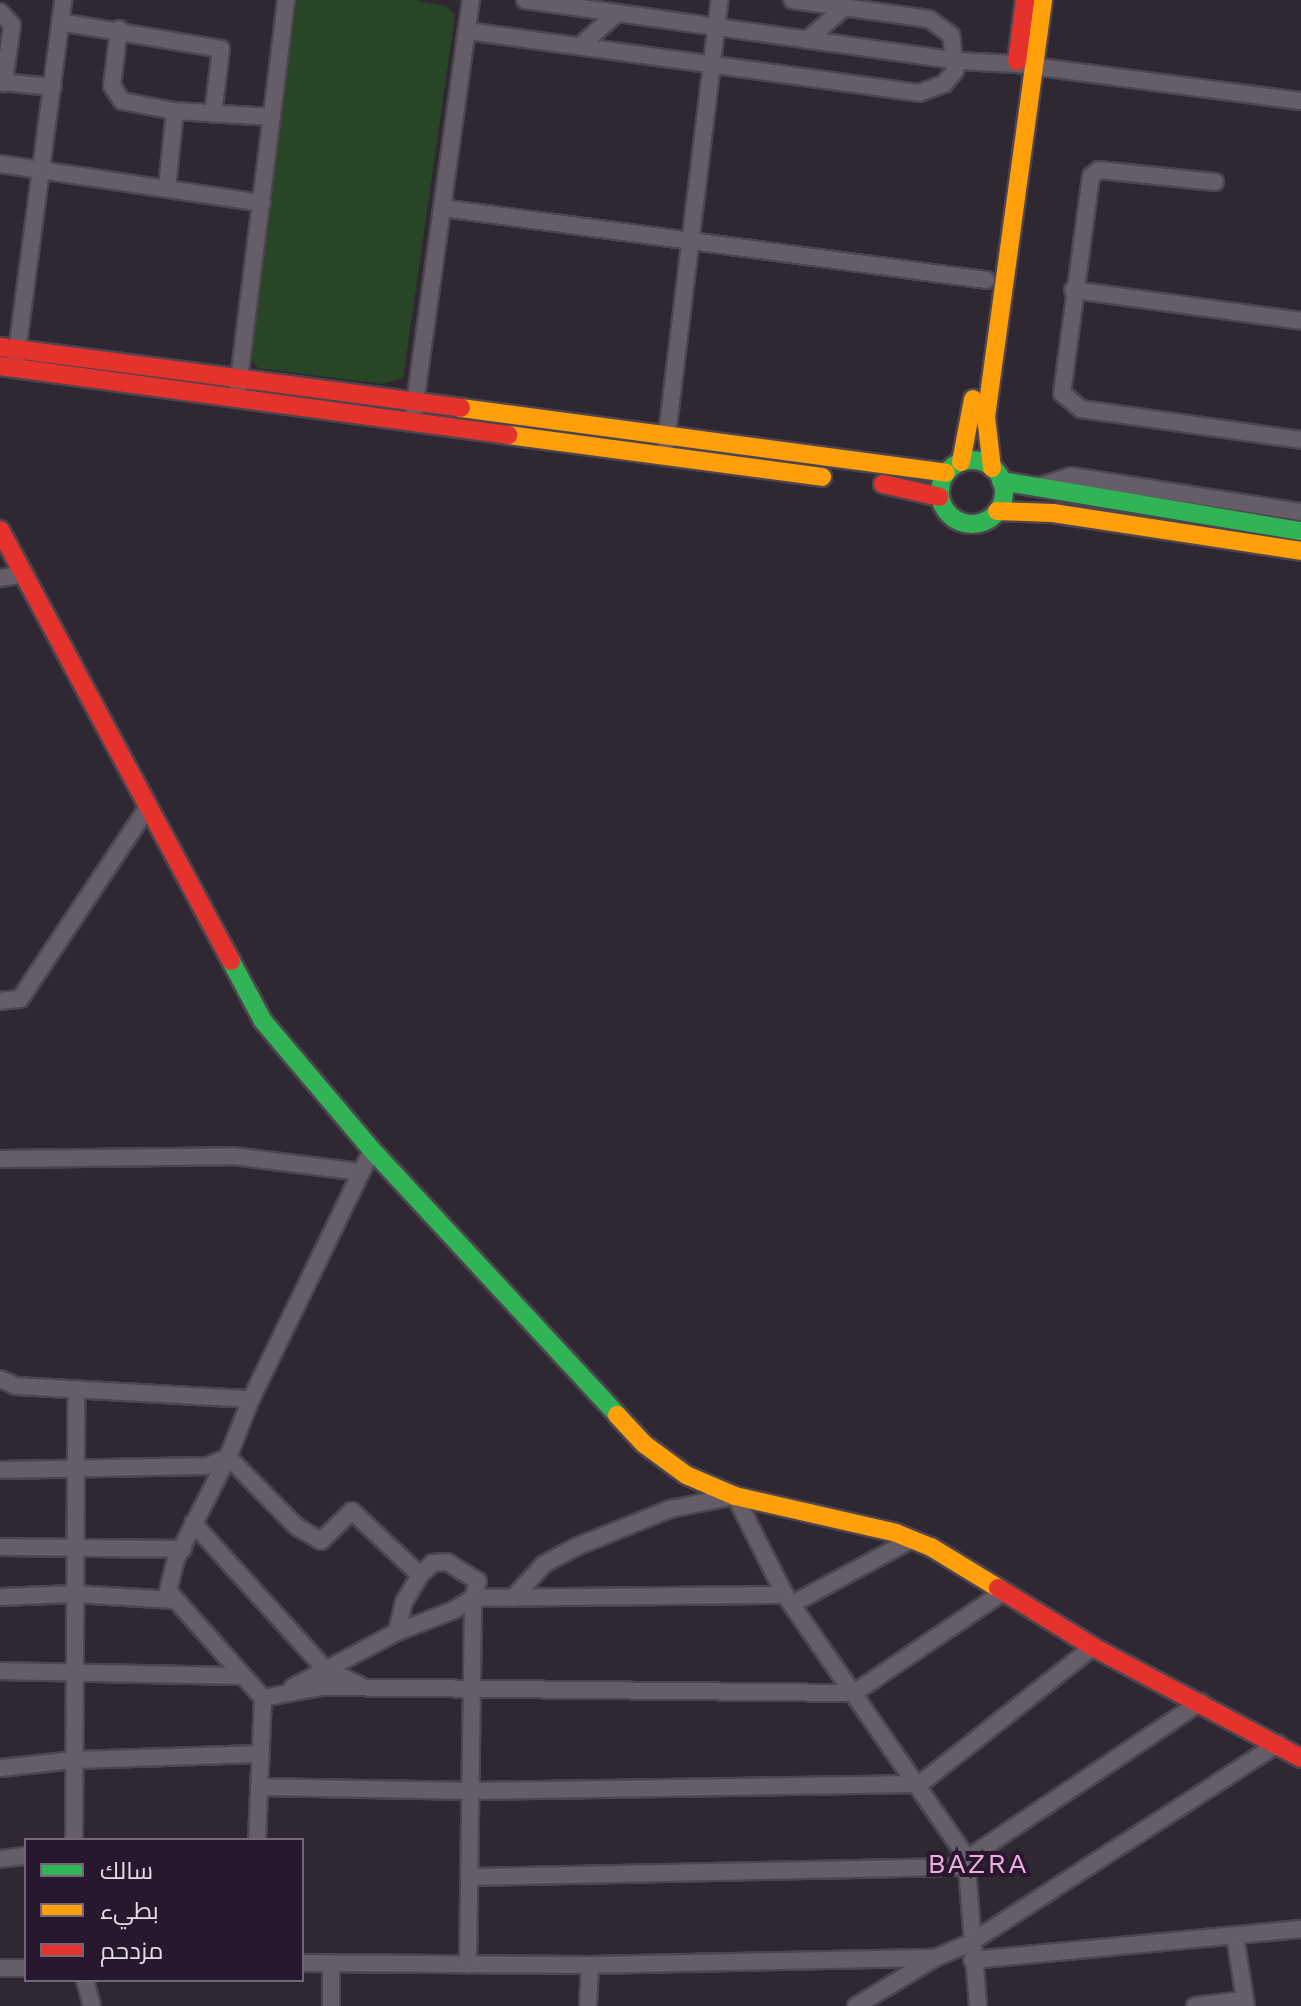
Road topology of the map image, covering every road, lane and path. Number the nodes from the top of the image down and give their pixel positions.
1 (63, 0) edge
2 (286, 0) edge
3 (471, 0) edge
4 (525, 0) edge
5 (720, 0) edge
6 (792, 0) edge
7 (1025, 0) edge
8 (1043, 0) edge
9 (845, 7) junction
10 (0, 12) edge
11 (617, 13) junction
12 (60, 22) junction
13 (716, 27) junction
14 (119, 29) junction
15 (467, 31) junction
16 (807, 40) junction
17 (580, 46) junction
18 (957, 61) junction
19 (712, 65) junction
20 (1024, 65) junction
21 (2, 82) edge
22 (53, 87) junction
23 (1301, 101) edge
24 (175, 111) junction
25 (213, 114) junction
26 (272, 117) junction
27 (0, 164) edge
28 (40, 170) junction
29 (1215, 182) dead end
30 (167, 187) junction
31 (262, 203) junction
32 (442, 208) junction
33 (691, 242) junction
34 (986, 280) junction
35 (1073, 290) junction
36 (1301, 321) edge
37 (8, 358) edge
38 (239, 380) junction
39 (237, 400) junction
40 (415, 402) junction
41 (412, 423) junction
42 (1301, 440) edge
43 (666, 448) junction
44 (953, 468) junction
45 (997, 474) junction
46 (1033, 489) junction
47 (940, 497) junction
48 (997, 511) junction
49 (1301, 512) edge
50 (0, 530) edge
51 (1301, 531) edge
52 (1301, 551) edge
53 (25, 574) junction
54 (0, 578) edge
55 (146, 810) junction
56 (0, 1001) edge
57 (372, 1150) junction
58 (0, 1159) edge
59 (361, 1172) junction
60 (0, 1379) edge
61 (76, 1389) junction
62 (251, 1399) junction
63 (228, 1457) junction
64 (75, 1469) junction
65 (0, 1470) edge
66 (735, 1496) junction
67 (193, 1523) junction
68 (913, 1539) junction
69 (74, 1545) junction
70 (0, 1547) edge
71 (183, 1549) junction
72 (420, 1575) junction
73 (1003, 1592) junction
74 (74, 1594) junction
75 (0, 1597) edge
76 (473, 1598) junction
77 (513, 1598) junction
78 (790, 1599) junction
79 (175, 1600) junction
80 (397, 1632) junction
81 (1093, 1647) junction
82 (325, 1669) junction
83 (0, 1671) edge
84 (72, 1671) junction
85 (243, 1676) junction
86 (367, 1689) junction
87 (284, 1692) junction
88 (473, 1692) junction
89 (854, 1693) junction
90 (263, 1698) junction
91 (1201, 1702) junction
92 (1278, 1744) junction
93 (258, 1754) junction
94 (1301, 1758) edge
95 (76, 1760) junction
96 (0, 1768) edge
97 (920, 1784) junction
98 (259, 1787) junction
99 (472, 1791) junction
100 (74, 1838) edge
101 (257, 1838) edge
102 (24, 1856) edge
103 (966, 1856) junction
104 (0, 1859) edge
105 (470, 1877) junction
106 (1301, 1929) edge
107 (1235, 1936) junction
108 (971, 1952) junction
109 (935, 1958) junction
110 (304, 1963) edge
111 (331, 1964) junction
112 (468, 1965) junction
113 (590, 1965) junction
114 (0, 1968) edge
115 (24, 1968) edge
116 (86, 1982) edge
117 (1245, 2003) edge
118 (92, 2006) edge
119 (331, 2006) edge
120 (588, 2006) edge
121 (856, 2006) edge
122 (978, 2006) edge
123 (1195, 2006) edge

1 - 12 street
2 - 26 street
3 - 15 street
4 - 11 street
5 - 13 street
6 - 9 street
7 - 20 street
8 - 20 street
9 - 16 street
9 - 18 street
10 - 21 street
11 - 13 street
11 - 17 street
12 - 14 street
12 - 22 street
13 - 16 street
13 - 19 street
14 - 24 street
14 - 25 street
15 - 17 street
15 - 32 street
16 - 18 street
17 - 19 street
18 - 19 street
18 - 20 street
19 - 33 street
20 - 23 street
20 - 34 street
20 - 45 street
21 - 22 street
22 - 28 street
24 - 25 street
24 - 30 street
25 - 26 street
26 - 31 street
27 - 28 street
28 - 30 street
28 - 37 street
29 - 35 street
30 - 31 street
31 - 38 street
32 - 33 street
32 - 40 street
33 - 34 street
33 - 43 street
34 - 44 street
35 - 36 street
35 - 42 street
37 - 38 street
37 - 39 street
38 - 39 street
38 - 40 street
39 - 41 street
40 - 41 street
40 - 43 street
41 - 43 street
43 - 44 street
43 - 47 street
44 - 45 street
44 - 47 street
45 - 46 street
45 - 48 street
46 - 49 street
46 - 51 street
47 - 48 street
48 - 52 street
50 - 53 street
53 - 54 street
53 - 55 street
55 - 56 street
55 - 57 street
57 - 59 street
57 - 66 street
58 - 59 street
59 - 62 street
60 - 61 street
61 - 62 street
61 - 64 street
62 - 63 street
63 - 64 street
63 - 67 street
63 - 72 street
64 - 65 street
64 - 69 street
66 - 68 street
66 - 77 street
66 - 78 street
67 - 71 street
67 - 82 street
68 - 73 street
68 - 78 street
69 - 70 street
69 - 71 street
69 - 74 street
71 - 79 street
72 - 76 street
72 - 80 street
73 - 81 street
73 - 89 street
74 - 75 street
74 - 79 street
74 - 84 street
76 - 77 street
76 - 80 street
76 - 88 street
77 - 78 street
78 - 89 street
79 - 85 street
80 - 82 street
81 - 91 street
81 - 97 street
82 - 86 street
82 - 87 street
83 - 84 street
84 - 85 street
84 - 95 street
85 - 90 street
86 - 87 street
86 - 88 street
87 - 90 street
88 - 89 street
88 - 99 street
89 - 97 street
90 - 93 street
91 - 92 street
91 - 103 street
92 - 94 street
92 - 108 street
93 - 95 street
93 - 98 street
95 - 96 street
95 - 100 street
97 - 99 street
97 - 103 street
98 - 99 street
98 - 101 street
99 - 105 street
102 - 104 street
103 - 105 street
103 - 108 street
105 - 112 street
106 - 107 street
107 - 108 street
107 - 117 street
108 - 109 street
108 - 122 street
109 - 113 street
109 - 121 street
110 - 111 street
111 - 112 street
111 - 119 street
112 - 113 street
113 - 120 street
114 - 115 street
116 - 118 street
117 - 123 street

